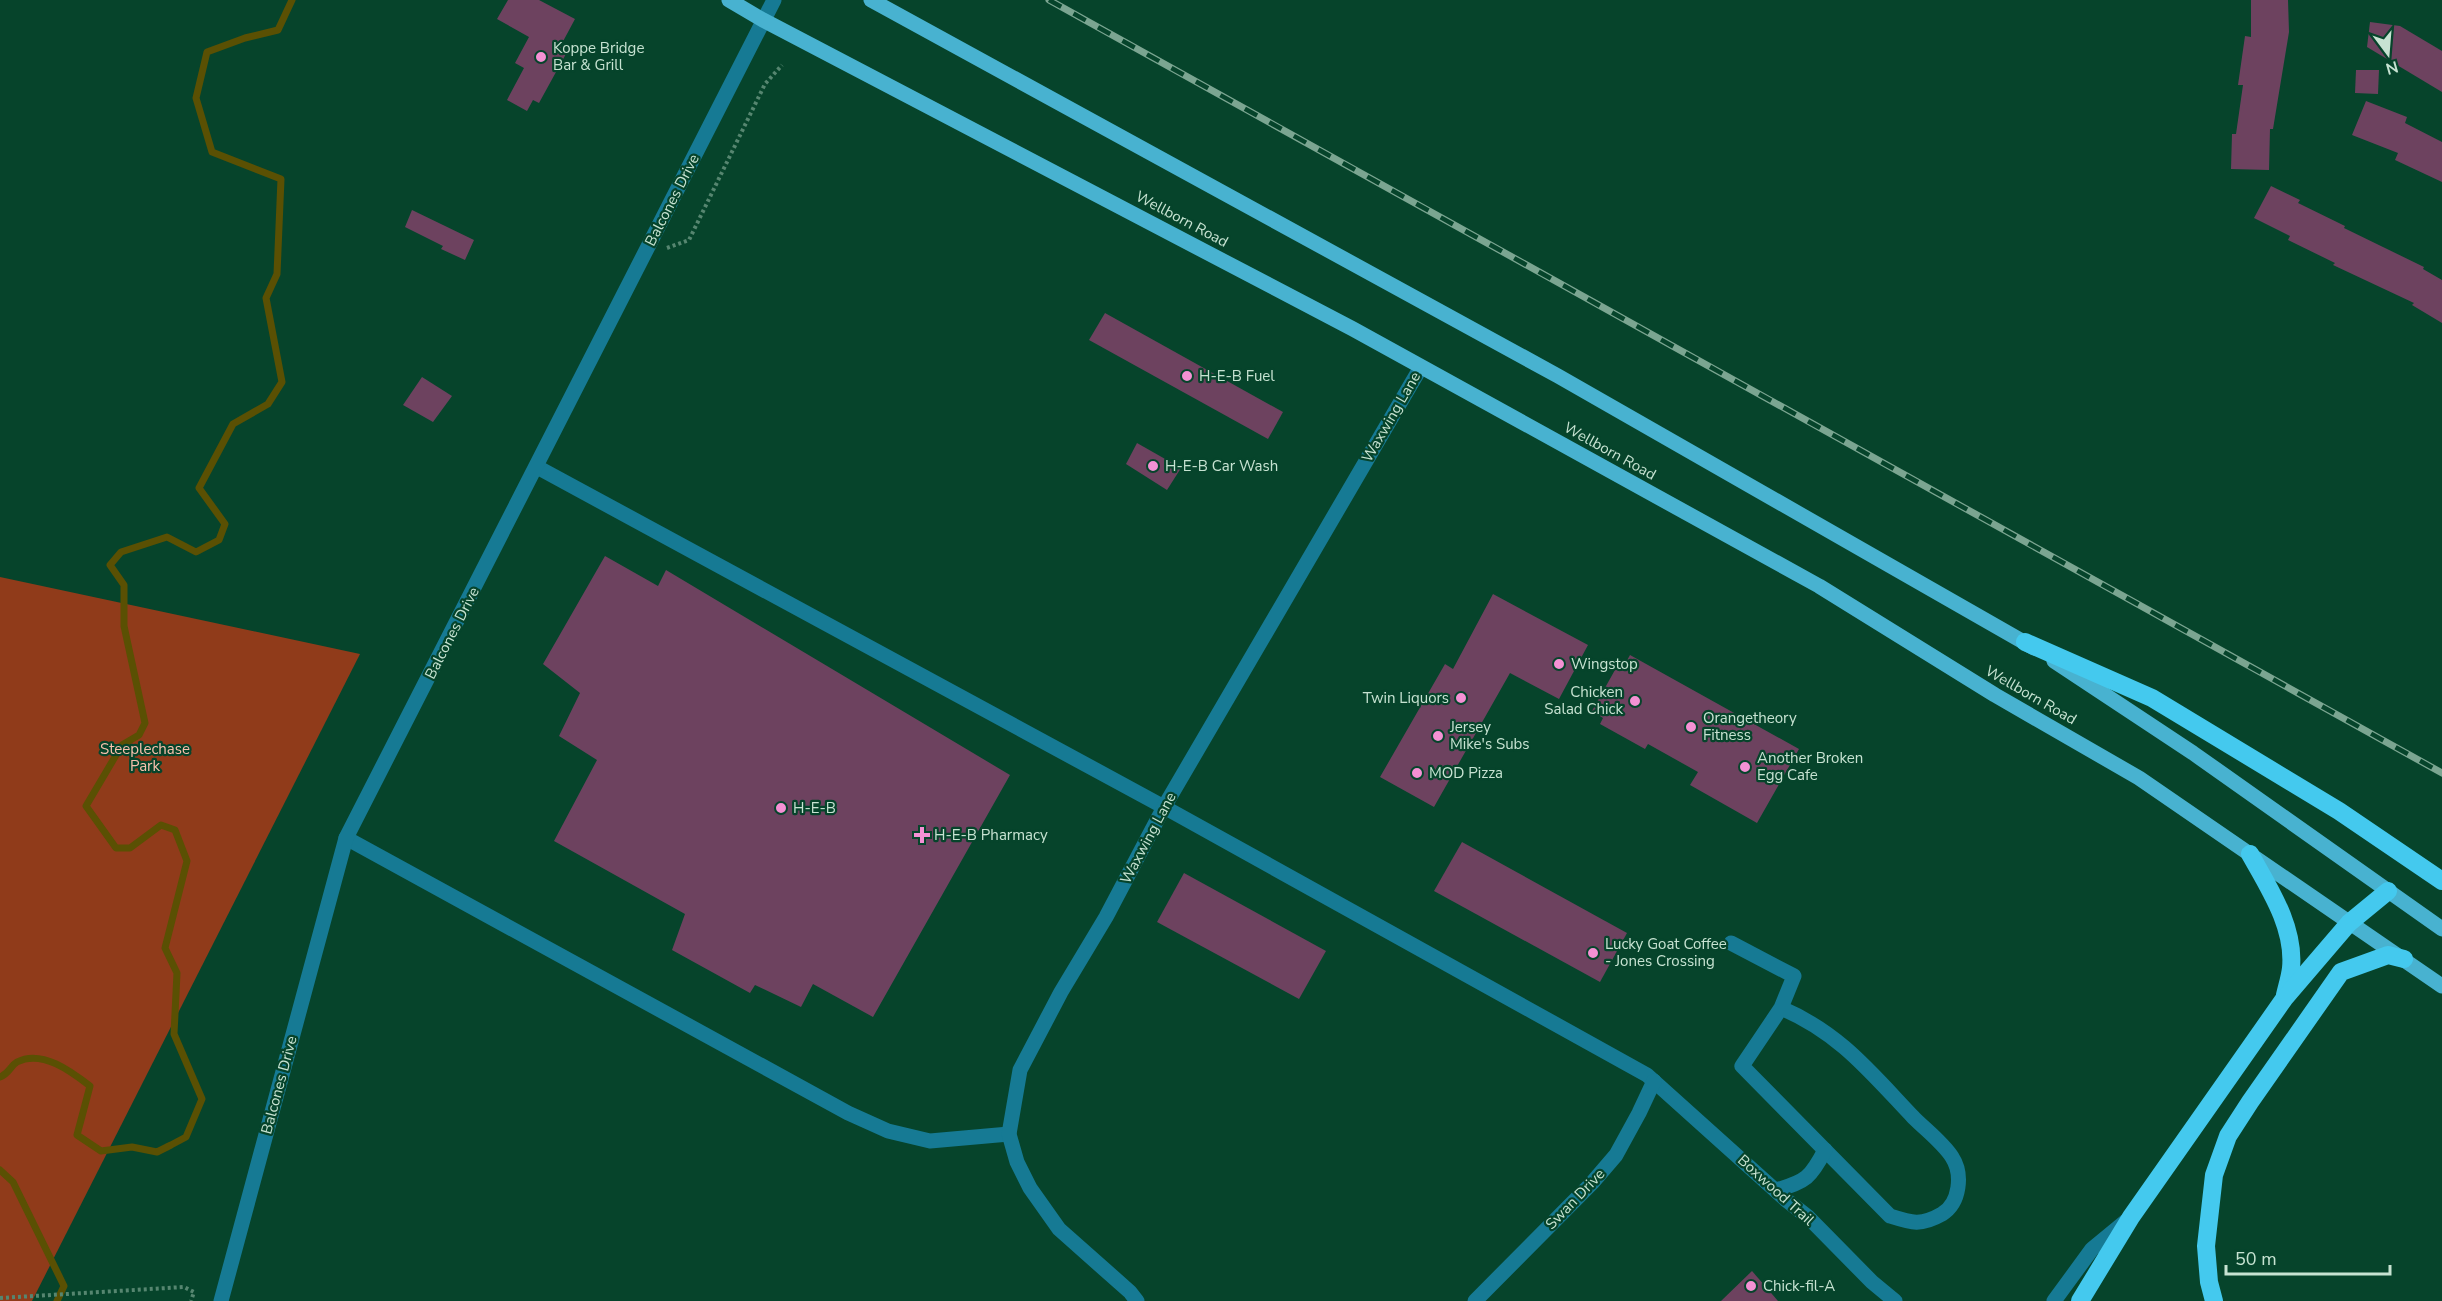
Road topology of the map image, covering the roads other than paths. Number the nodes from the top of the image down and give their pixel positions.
1 (729, 0) edge
2 (774, 0) edge
3 (871, 0) edge
4 (763, 20) junction
5 (1421, 367) junction
6 (537, 467) junction
7 (2025, 642) junction
8 (1164, 807) junction
9 (346, 838) junction
10 (2250, 854) junction
11 (2442, 881) edge
12 (2388, 891) junction
13 (2349, 923) junction
14 (2442, 929) edge
15 (1731, 943) dead end
16 (2404, 959) junction
17 (2442, 986) edge
18 (2284, 999) junction
19 (1781, 1008) junction
20 (1654, 1081) junction
21 (1009, 1134) junction
22 (1825, 1150) junction
23 (1776, 1190) junction
24 (2131, 1217) junction
25 (221, 1301) edge
26 (1137, 1301) edge
27 (1475, 1301) edge
28 (1895, 1301) edge
29 (2054, 1301) edge
30 (2080, 1301) edge
31 (2214, 1301) edge

1 - 4 main road, Wellborn Road
2 - 4 street, Balcones Drive
3 - 7 main road
4 - 5 main road, Wellborn Road
4 - 6 street, Balcones Drive
5 - 8 street, Waxwing Lane
5 - 10 main road, Wellborn Road
6 - 8 street, Boxwood Trail
6 - 9 street, Balcones Drive
7 - 11 highway
7 - 12 main road
8 - 20 street, Boxwood Trail
8 - 21 street, Waxwing Lane
9 - 21 street
9 - 25 street, Balcones Drive
10 - 13 main road, Wellborn Road
10 - 18 highway
12 - 13 highway
12 - 14 main road
13 - 16 main road, Wellborn Road
13 - 18 highway
15 - 19 street
16 - 17 main road, Wellborn Road
16 - 31 highway
18 - 24 highway
19 - 22 street
19 - 22 street
20 - 23 street, Boxwood Trail
20 - 27 street, Swan Drive
21 - 26 street, Waxwing Lane
22 - 23 street
23 - 28 street, Boxwood Trail
24 - 29 street
24 - 30 highway

